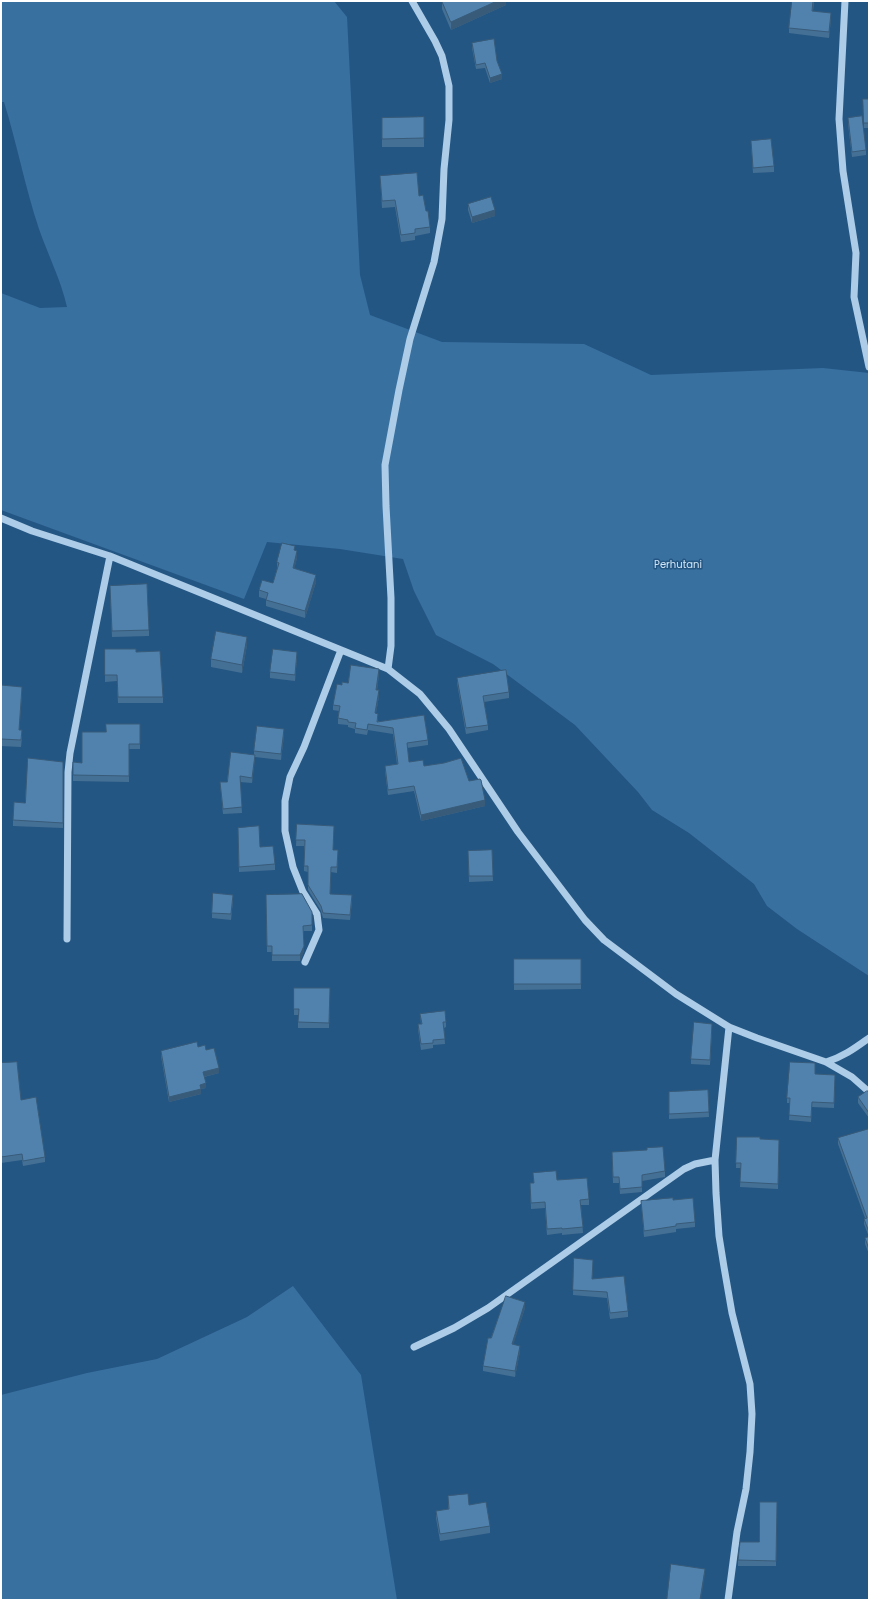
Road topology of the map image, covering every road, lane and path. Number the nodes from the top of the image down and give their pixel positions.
1 (412, 1) edge
2 (845, 1) edge
3 (869, 367) edge
4 (1, 518) edge
5 (110, 556) junction
6 (341, 650) junction
7 (388, 669) junction
8 (67, 939) dead end
9 (305, 962) dead end
10 (729, 1027) junction
11 (869, 1038) edge
12 (826, 1062) junction
13 (869, 1092) edge
14 (715, 1160) junction
15 (414, 1347) dead end
16 (728, 1600) edge

1 - 7 street
2 - 3 street
4 - 5 street
5 - 6 street
5 - 8 street
6 - 7 street
6 - 9 street
7 - 10 street
10 - 12 street
10 - 14 street
11 - 12 street
12 - 13 street
14 - 15 street
14 - 16 street

